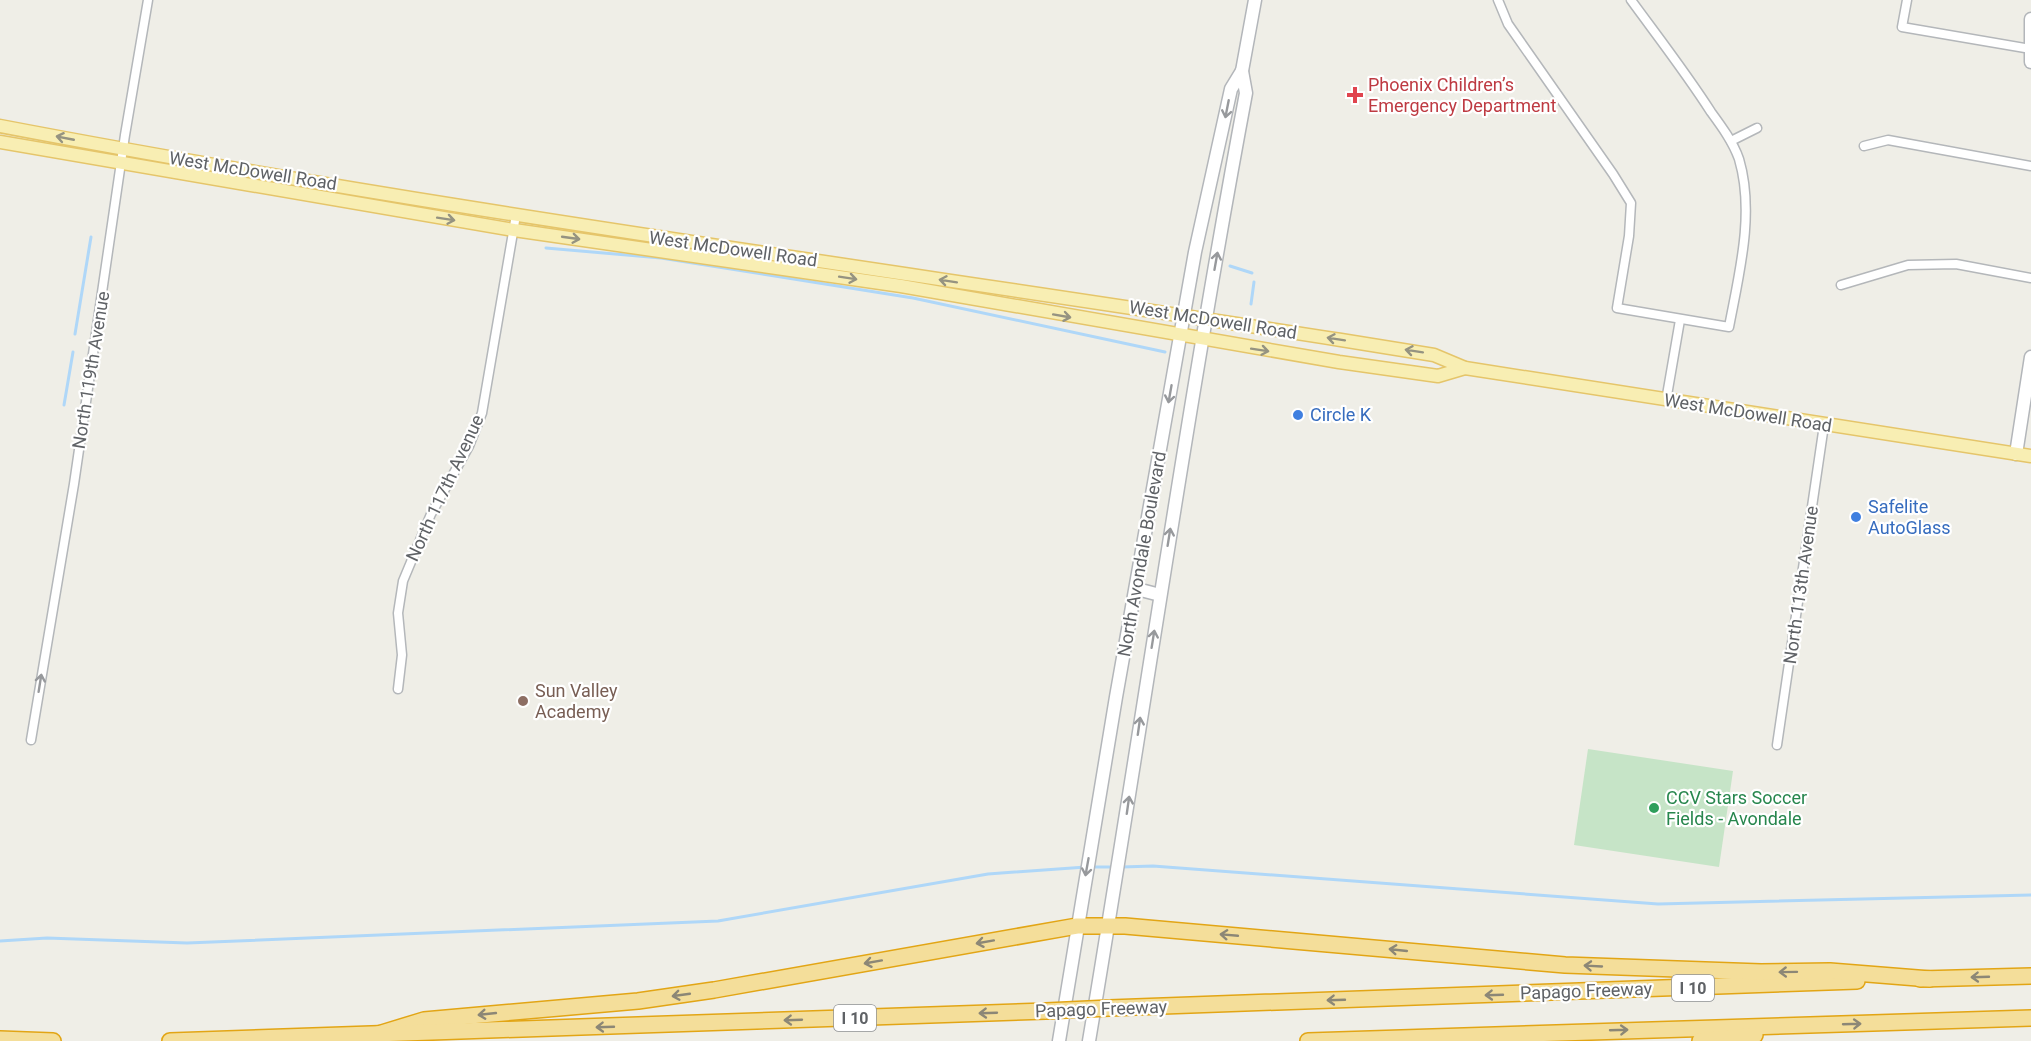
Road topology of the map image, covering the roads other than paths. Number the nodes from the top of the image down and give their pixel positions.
1 (148, 0) edge
2 (1256, 0) edge
3 (1498, 0) edge
4 (1631, 0) edge
5 (1907, 0) edge
6 (2031, 19) edge
7 (2031, 49) edge
8 (2031, 62) edge
9 (1242, 71) junction
10 (0, 126) edge
11 (1757, 128) dead end
12 (1731, 141) junction
13 (0, 142) edge
14 (1864, 146) dead end
15 (123, 149) junction
16 (121, 164) junction
17 (2031, 166) edge
18 (516, 215) junction
19 (513, 230) junction
20 (2031, 278) edge
21 (1841, 285) dead end
22 (1184, 315) junction
23 (1206, 319) junction
24 (1680, 320) junction
25 (1180, 337) junction
26 (1202, 340) junction
27 (2031, 357) edge
28 (1465, 368) junction
29 (1666, 401) junction
30 (1824, 425) junction
31 (2016, 454) junction
32 (2031, 456) edge
33 (1137, 590) junction
34 (1160, 595) junction
35 (398, 689) dead end
36 (31, 740) dead end
37 (1778, 745) dead end
38 (1077, 926) junction
39 (1109, 927) junction
40 (2031, 976) edge
41 (1930, 979) junction
42 (2031, 1018) edge
43 (1793, 1026) junction
44 (375, 1035) junction
45 (0, 1039) edge
46 (53, 1041) edge
47 (170, 1041) edge
48 (1059, 1041) edge
49 (1089, 1041) edge
50 (1308, 1041) edge
51 (1700, 1041) edge

1 - 15 street, North 119th Avenue
2 - 9 main road, North Avondale Boulevard
3 - 24 street
4 - 12 street
5 - 7 street
6 - 7 main road
7 - 8 main road
9 -> 22 main road, North Avondale Boulevard
23 -> 9 main road, North Avondale Boulevard
15 -> 10 main road, West McDowell Road
11 - 12 street
12 - 24 street
13 - 16 main road, West McDowell Road
14 - 17 street
15 - 16 street, North 119th Avenue
15 - 18 main road, West McDowell Road
16 -> 19 main road, West McDowell Road
36 -> 16 street, North 119th Avenue
18 - 19 street, North 117th Avenue
22 -> 18 main road, West McDowell Road
19 -> 25 main road, West McDowell Road
19 - 35 street, North 117th Avenue
20 - 21 street
22 - 23 main road, West McDowell Road
22 - 25 main road, North Avondale Boulevard
23 - 26 main road, North Avondale Boulevard
28 -> 23 main road, West McDowell Road
24 - 29 street
25 - 26 main road, West McDowell Road
25 -> 33 main road, North Avondale Boulevard
26 -> 28 main road, West McDowell Road
34 -> 26 main road, North Avondale Boulevard
27 - 31 main road
28 - 29 main road, West McDowell Road
29 - 30 main road, West McDowell Road
30 - 31 main road, West McDowell Road
30 - 37 street, North 113th Avenue
31 - 32 main road, West McDowell Road
33 - 34 main road
33 -> 38 main road, North Avondale Boulevard
39 -> 34 main road, North Avondale Boulevard
38 - 39 highway
38 -> 44 highway
38 - 48 main road, North Avondale Boulevard
41 -> 39 highway
39 - 49 main road, North Avondale Boulevard
40 -> 41 highway, Papago Freeway / I 10
41 -> 44 highway, Papago Freeway / I 10, bridge
43 -> 42 highway
50 -> 43 highway
43 - 51 highway
44 - 47 highway, Papago Freeway / I 10
45 - 46 highway

